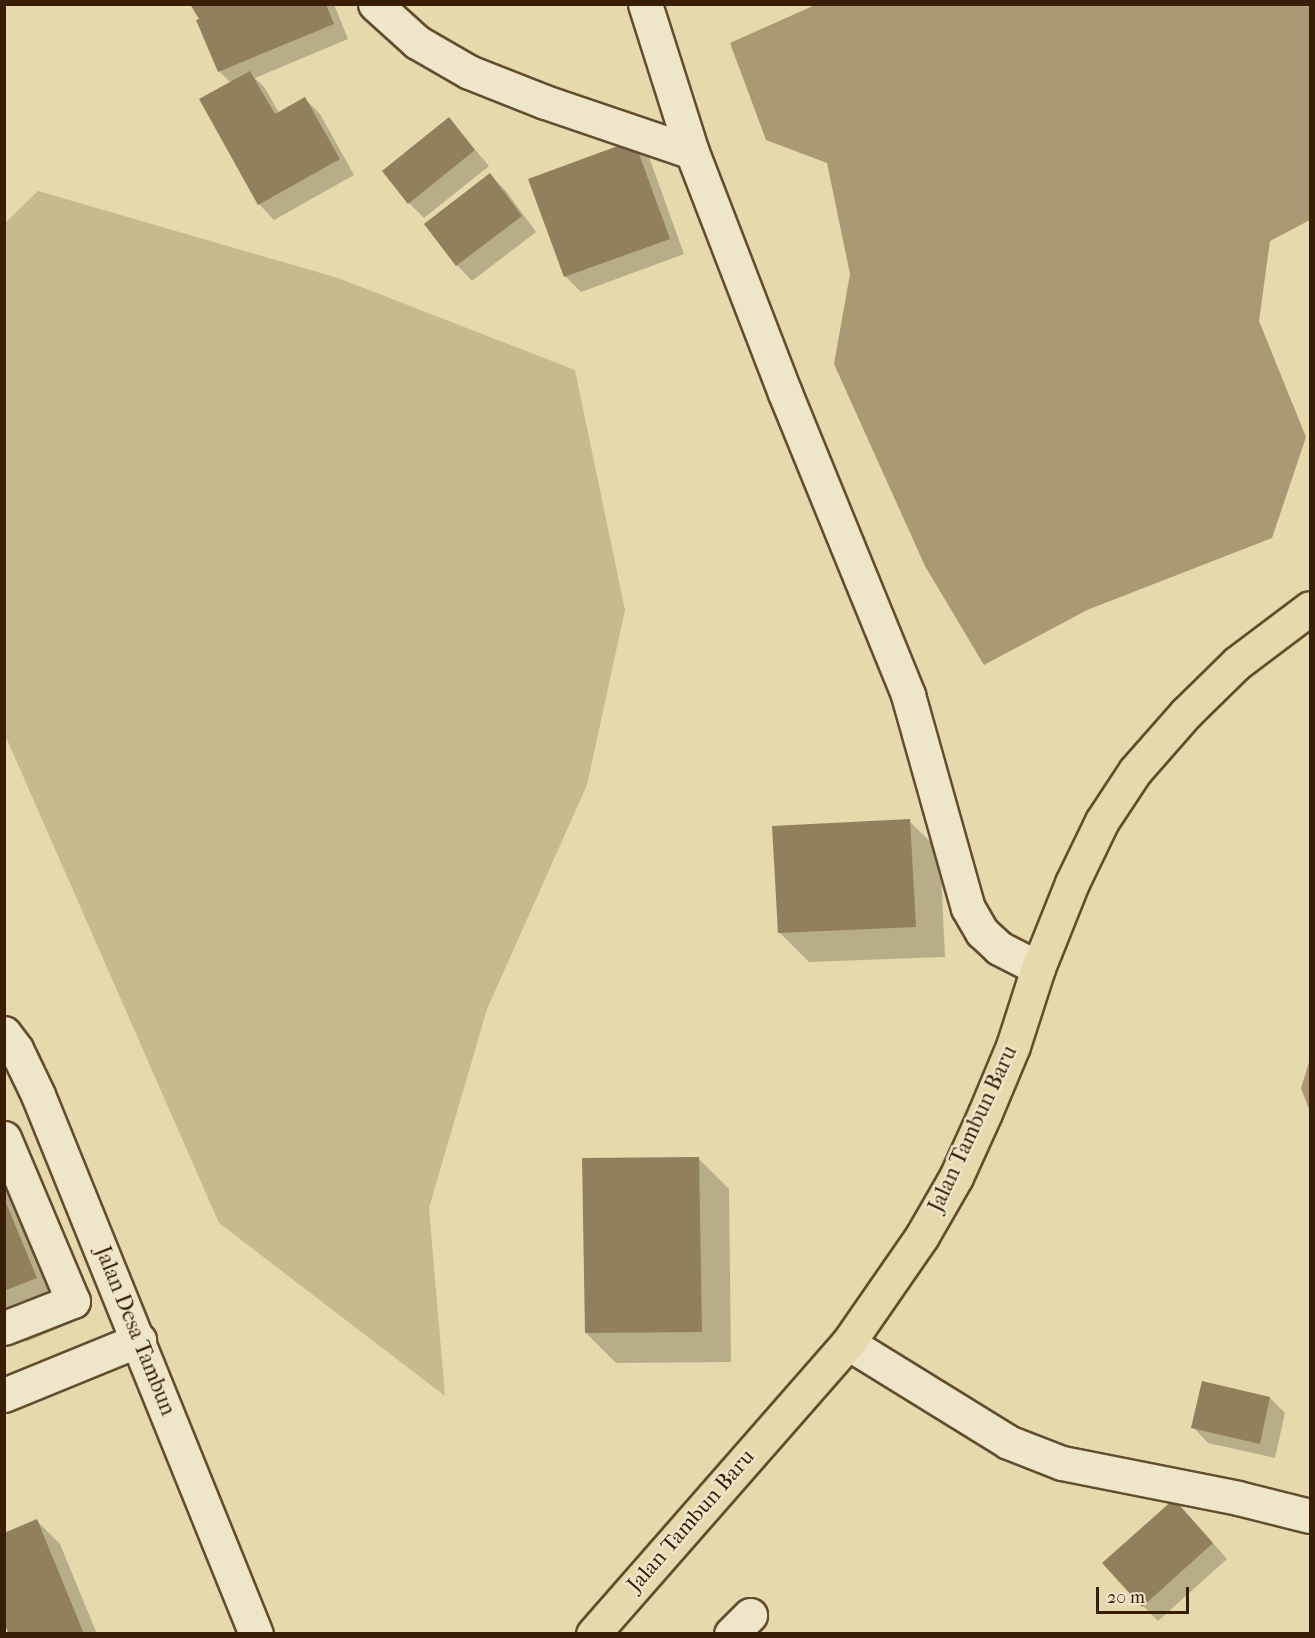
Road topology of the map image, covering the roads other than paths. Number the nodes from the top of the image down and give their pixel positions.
1 (375, 4) edge
2 (645, 4) edge
3 (692, 152) junction
4 (1311, 608) edge
5 (1038, 968) junction
6 (4, 1033) edge
7 (4, 1138) edge
8 (4, 1329) edge
9 (139, 1340) junction
10 (848, 1343) junction
11 (4, 1395) edge
12 (1311, 1516) edge
13 (256, 1634) edge
14 (593, 1634) edge

1 - 3 street
2 - 3 street
3 - 5 street
4 - 5 main road, Jalan Tambun Baru
5 - 10 main road, Jalan Tambun Baru
6 - 9 street, Jalan Desa Tambun
7 - 8 street
9 - 11 street
9 - 13 street, Jalan Desa Tambun
10 - 12 street
10 - 14 main road, Jalan Tambun Baru

